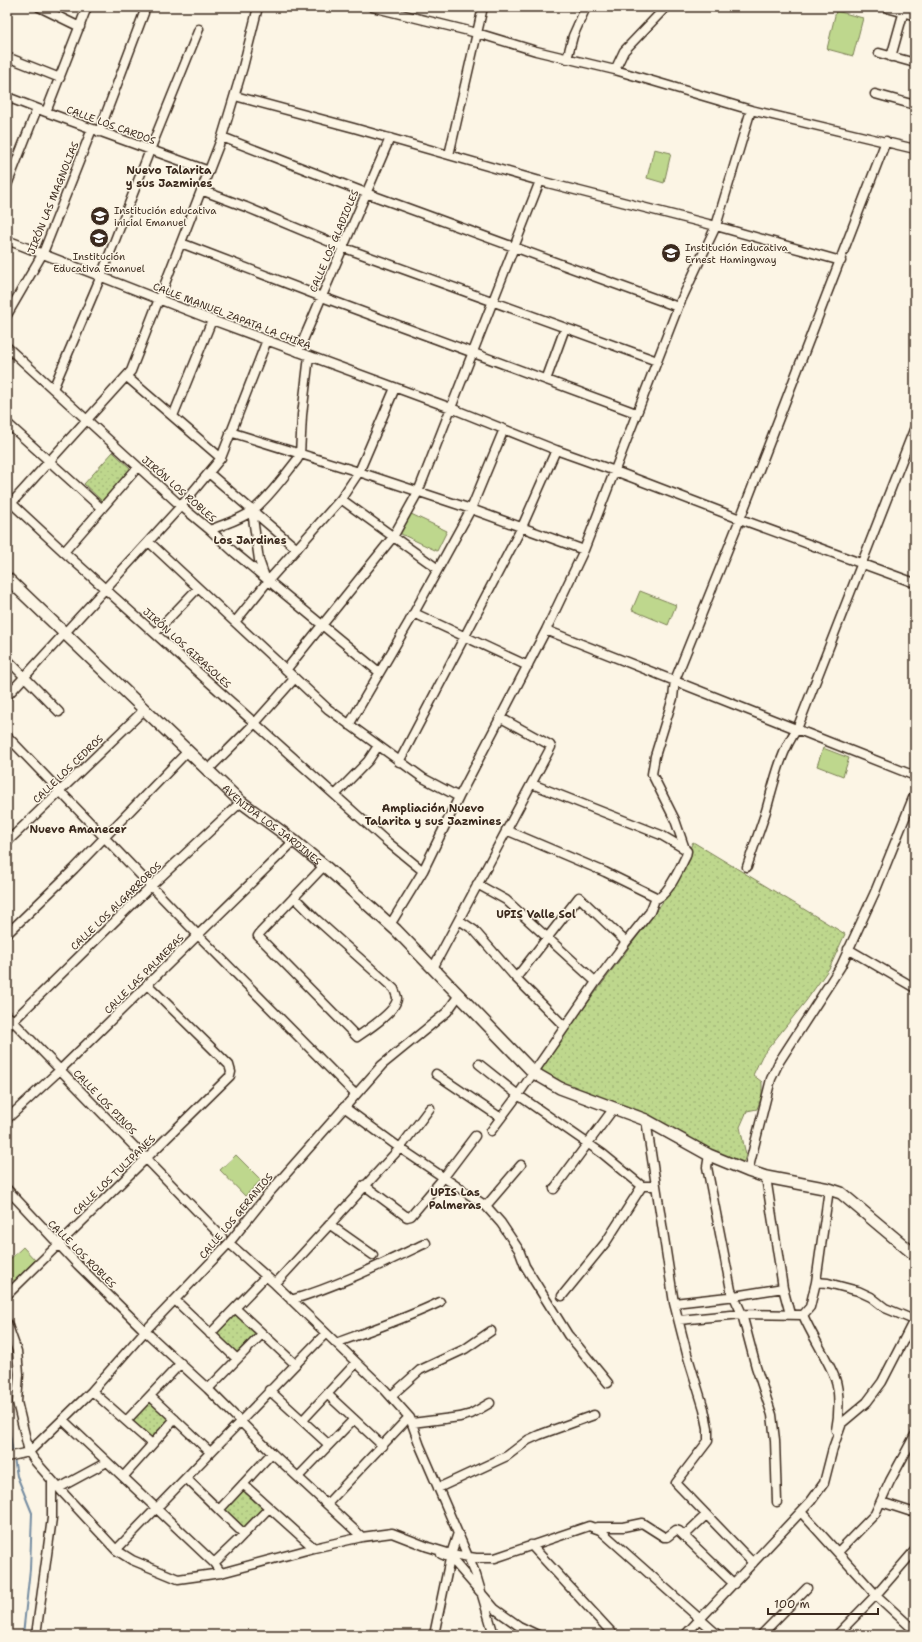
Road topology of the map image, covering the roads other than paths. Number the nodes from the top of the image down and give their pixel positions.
1 (39, 7) edge
2 (87, 7) edge
3 (258, 7) edge
4 (372, 7) edge
5 (483, 7) edge
6 (586, 7) edge
7 (666, 7) edge
8 (889, 7) edge
9 (904, 9) edge
10 (144, 13) dead end
11 (915, 14) edge
12 (80, 27) junction
13 (199, 29) dead end
14 (477, 33) junction
15 (879, 53) dead end
16 (7, 57) edge
17 (891, 57) junction
18 (567, 59) junction
19 (915, 63) edge
20 (615, 70) junction
21 (60, 78) junction
22 (875, 94) dead end
23 (235, 96) junction
24 (7, 97) edge
25 (915, 105) edge
26 (36, 108) junction
27 (751, 110) junction
28 (46, 112) junction
29 (95, 130) junction
30 (222, 137) junction
31 (390, 138) junction
32 (886, 141) junction
33 (915, 149) edge
34 (150, 150) junction
35 (449, 155) junction
36 (11, 165) edge
37 (209, 171) junction
38 (540, 181) junction
39 (7, 185) edge
40 (201, 190) junction
41 (366, 193) junction
42 (716, 226) junction
43 (7, 240) edge
44 (181, 243) junction
45 (342, 247) junction
46 (514, 247) junction
47 (43, 253) junction
48 (841, 260) junction
49 (101, 276) junction
50 (322, 297) junction
51 (160, 299) junction
52 (493, 302) junction
53 (678, 307) junction
54 (7, 315) edge
55 (212, 320) junction
56 (565, 328) junction
57 (267, 340) junction
58 (7, 347) edge
59 (298, 352) junction
60 (473, 352) junction
61 (309, 356) junction
62 (657, 361) junction
63 (127, 377) junction
64 (546, 380) junction
65 (395, 388) junction
66 (53, 389) junction
67 (451, 408) junction
68 (636, 413) junction
69 (173, 416) junction
70 (88, 420) junction
71 (7, 423) edge
72 (915, 427) edge
73 (504, 429) junction
74 (230, 432) junction
75 (556, 450) junction
76 (300, 455) junction
77 (221, 458) junction
78 (49, 463) junction
79 (138, 467) junction
80 (615, 471) junction
81 (359, 472) junction
82 (210, 474) junction
83 (418, 492) junction
84 (341, 499) junction
85 (9, 503) edge
86 (181, 506) junction
87 (101, 508) junction
88 (470, 509) junction
89 (252, 511) junction
90 (740, 520) junction
91 (522, 527) junction
92 (210, 530) junction
93 (393, 537) junction
94 (149, 542) junction
95 (297, 548) junction
96 (584, 550) junction
97 (64, 552) junction
98 (861, 564) junction
99 (438, 570) junction
100 (7, 578) edge
101 (267, 579) junction
102 (915, 583) edge
103 (198, 588) junction
104 (106, 589) junction
105 (414, 613) junction
106 (235, 622) junction
107 (322, 625) junction
108 (546, 630) junction
109 (155, 633) junction
110 (64, 634) junction
111 (465, 636) junction
112 (7, 659) edge
113 (528, 666) junction
114 (286, 670) junction
115 (379, 672) junction
116 (25, 677) junction
117 (294, 678) junction
118 (675, 680) junction
119 (7, 696) edge
120 (144, 710) junction
121 (59, 712) dead end
122 (501, 718) junction
123 (255, 723) junction
124 (349, 725) junction
125 (797, 729) junction
126 (7, 736) edge
127 (378, 746) junction
128 (187, 752) junction
129 (400, 762) junction
130 (207, 771) junction
131 (915, 776) edge
132 (532, 784) junction
133 (59, 792) junction
134 (915, 792) edge
135 (335, 795) junction
136 (459, 797) junction
137 (241, 802) junction
138 (506, 830) junction
139 (104, 838) junction
140 (294, 841) junction
141 (7, 842) edge
142 (685, 849) junction
143 (324, 866) junction
144 (747, 867) dead end
145 (423, 871) junction
146 (477, 884) junction
147 (151, 886) junction
148 (294, 897) junction
149 (655, 899) junction
150 (459, 920) junction
151 (390, 925) junction
152 (7, 934) edge
153 (198, 935) junction
154 (547, 937) junction
155 (626, 942) junction
156 (848, 949) junction
157 (433, 968) junction
158 (516, 978) junction
159 (596, 982) junction
160 (147, 984) junction
161 (915, 988) edge
162 (459, 995) junction
163 (9, 1021) edge
164 (565, 1026) junction
165 (479, 1064) dead end
166 (60, 1070) junction
167 (534, 1073) junction
168 (436, 1074) dead end
169 (355, 1094) junction
170 (518, 1095) junction
171 (344, 1107) junction
172 (430, 1108) dead end
173 (614, 1108) junction
174 (501, 1118) junction
175 (7, 1119) edge
176 (646, 1120) junction
177 (491, 1131) dead end
178 (475, 1136) dead end
179 (588, 1144) junction
180 (400, 1148) junction
181 (709, 1155) junction
182 (145, 1159) junction
183 (521, 1165) dead end
184 (748, 1171) junction
185 (444, 1177) junction
186 (766, 1177) junction
187 (364, 1185) junction
188 (642, 1186) junction
189 (656, 1186) junction
190 (7, 1189) edge
191 (554, 1189) dead end
192 (829, 1189) junction
193 (486, 1206) junction
194 (329, 1224) junction
195 (222, 1237) dead end
196 (229, 1243) junction
197 (426, 1243) dead end
198 (58, 1244) junction
199 (373, 1254) dead end
200 (915, 1255) edge
201 (266, 1276) junction
202 (816, 1282) junction
203 (275, 1284) junction
204 (782, 1288) junction
205 (7, 1295) edge
206 (562, 1296) dead end
207 (733, 1296) junction
208 (175, 1300) junction
209 (291, 1300) junction
210 (440, 1302) dead end
211 (674, 1303) junction
212 (235, 1308) junction
213 (742, 1314) junction
214 (790, 1314) junction
215 (803, 1315) junction
216 (914, 1319) edge
217 (679, 1320) junction
218 (7, 1323) edge
219 (145, 1331) junction
220 (491, 1331) dead end
221 (326, 1333) junction
222 (210, 1334) junction
223 (262, 1334) junction
224 (336, 1343) junction
225 (237, 1359) junction
226 (181, 1363) junction
227 (356, 1363) junction
228 (295, 1364) junction
229 (608, 1383) dead end
230 (208, 1389) junction
231 (269, 1390) junction
232 (92, 1391) junction
233 (327, 1394) junction
234 (150, 1396) junction
235 (391, 1396) junction
236 (490, 1403) dead end
237 (594, 1415) dead end
238 (175, 1419) junction
239 (354, 1419) junction
240 (63, 1420) junction
241 (303, 1420) junction
242 (410, 1420) junction
243 (126, 1421) junction
244 (240, 1421) junction
245 (915, 1435) edge
246 (152, 1444) junction
247 (328, 1444) junction
248 (383, 1446) junction
249 (833, 1448) junction
250 (911, 1451) edge
251 (29, 1452) junction
252 (210, 1452) junction
253 (272, 1453) junction
254 (7, 1457) edge
255 (107, 1462) junction
256 (123, 1477) junction
257 (298, 1477) junction
258 (186, 1478) junction
259 (52, 1481) junction
260 (243, 1484) junction
261 (59, 1488) junction
262 (438, 1488) junction
263 (777, 1502) dead end
264 (881, 1502) junction
265 (327, 1504) junction
266 (269, 1508) junction
267 (156, 1509) junction
268 (219, 1510) junction
269 (801, 1512) junction
270 (915, 1513) edge
271 (706, 1515) junction
272 (594, 1527) junction
273 (458, 1533) junction
274 (244, 1534) junction
275 (684, 1536) junction
276 (362, 1537) junction
277 (531, 1544) junction
278 (314, 1548) junction
279 (116, 1550) junction
280 (915, 1550) edge
281 (838, 1552) junction
282 (451, 1556) junction
283 (467, 1556) junction
284 (214, 1563) junction
285 (753, 1563) junction
286 (221, 1573) junction
287 (734, 1584) junction
288 (807, 1588) dead end
289 (482, 1592) junction
290 (876, 1595) junction
291 (701, 1619) junction
292 (915, 1632) edge
293 (36, 1635) edge
294 (434, 1635) edge
295 (494, 1635) edge
296 (538, 1635) edge
297 (612, 1635) edge
298 (686, 1635) edge
299 (718, 1635) edge
300 (761, 1635) edge
301 (837, 1635) edge
302 (912, 1635) edge

1 - 12 street
2 - 12 street
3 - 23 street
4 - 14 street
5 - 14 street
6 - 18 street
7 - 20 street
8 - 9 street
9 - 11 street
9 - 17 street
10 - 29 street, JIRÓN LAS MAGNOLIAS
12 - 21 street
13 - 34 street
14 - 18 street
14 - 35 street
15 - 17 street
16 - 21 street
17 - 19 street
18 - 20 street
20 - 27 street
21 - 28 street
22 - 25 street
23 - 30 street
23 - 31 street
24 - 26 street, CALLE LOS CARDOS
26 - 28 street, CALLE LOS CARDOS
26 - 36 street
27 - 32 street
27 - 42 street
28 - 29 street, CALLE LOS CARDOS
29 - 34 street, CALLE LOS CARDOS
29 - 47 street, JIRÓN LAS MAGNOLIAS
30 - 37 street
30 - 41 street
31 - 35 street
31 - 41 street, CALLE LOS GLADIOLES
32 - 33 street
32 - 48 street
34 - 37 street, CALLE LOS CARDOS
34 - 49 street
35 - 38 street
36 - 39 street
37 - 40 street
38 - 42 street
38 - 46 street
40 - 44 street
40 - 45 street
41 - 45 street, CALLE LOS GLADIOLES
41 - 46 street
42 - 48 street
42 - 53 street
43 - 47 street, CALLE MANUEL ZAPATA LA CHIRA
44 - 50 street
44 - 51 street
45 - 50 street, CALLE LOS GLADIOLES
45 - 52 street
46 - 52 street
46 - 53 street
47 - 49 street, CALLE MANUEL ZAPATA LA CHIRA
47 - 54 street, JIRÓN LAS MAGNOLIAS
48 - 90 street
49 - 51 street, CALLE MANUEL ZAPATA LA CHIRA
49 - 66 street
50 - 59 street, CALLE LOS GLADIOLES
50 - 60 street
51 - 55 street, CALLE MANUEL ZAPATA LA CHIRA
51 - 63 street
52 - 56 street
52 - 60 street
53 - 62 street
55 - 57 street, CALLE MANUEL ZAPATA LA CHIRA
55 - 69 street
56 - 62 street
56 - 64 street
57 - 59 street, CALLE MANUEL ZAPATA LA CHIRA
57 - 74 street
58 - 66 street, JIRÓN LOS ROBLES
59 - 61 street, CALLE MANUEL ZAPATA LA CHIRA
60 - 64 street
60 - 67 street
61 - 65 street, CALLE MANUEL ZAPATA LA CHIRA
61 - 76 street
62 - 68 street
63 - 69 street
63 - 70 street
64 - 68 street
65 - 67 street, CALLE MANUEL ZAPATA LA CHIRA
65 - 81 street
66 - 70 street, JIRÓN LOS ROBLES
67 - 73 street, CALLE MANUEL ZAPATA LA CHIRA
67 - 83 street
68 - 80 street
69 - 77 street
70 - 78 street
70 - 79 street, JIRÓN LOS ROBLES
71 - 78 street
72 - 98 street
73 - 75 street, CALLE MANUEL ZAPATA LA CHIRA
73 - 88 street
74 - 76 street
74 - 77 street
75 - 80 street, CALLE MANUEL ZAPATA LA CHIRA
75 - 91 street
76 - 81 street
76 - 89 street
77 - 82 street
78 - 85 street
78 - 87 street
79 - 86 street, JIRÓN LOS ROBLES
79 - 87 street
80 - 90 street, CALLE MANUEL ZAPATA LA CHIRA
80 - 96 street
81 - 83 street
81 - 84 street
82 - 86 street
82 - 89 street
83 - 88 street
83 - 93 street
84 - 93 street
84 - 95 street
85 - 97 street, JIRÓN LOS GIRASOLES
86 - 92 street, JIRÓN LOS ROBLES
86 - 94 street
87 - 97 street
88 - 91 street
88 - 99 street
89 - 92 street
89 - 95 street
89 - 101 street
90 - 98 street, CALLE MANUEL ZAPATA LA CHIRA
90 - 118 street
91 - 96 street
91 - 111 street
92 - 101 street, JIRÓN LOS ROBLES
93 - 99 street
93 - 107 street
94 - 103 street
94 - 104 street
95 - 101 street
96 - 108 street
97 - 104 street, JIRÓN LOS GIRASOLES
98 - 102 street, CALLE MANUEL ZAPATA LA CHIRA
98 - 125 street
99 - 105 street
100 - 110 street, AVENIDA LOS JARDINES
101 - 106 street
101 - 107 street, JIRÓN LOS ROBLES
103 - 106 street
103 - 109 street
104 - 109 street, JIRÓN LOS GIRASOLES
104 - 110 street
105 - 111 street
105 - 115 street
106 - 114 street
107 - 114 street
107 - 115 street, JIRÓN LOS ROBLES
108 - 113 street
108 - 118 street
109 - 123 street, JIRÓN LOS GIRASOLES
110 - 116 street
110 - 120 street, AVENIDA LOS JARDINES
111 - 113 street
111 - 129 street
112 - 116 street
113 - 122 street
114 - 117 street
115 - 124 street
116 - 119 street
116 - 121 street
117 - 123 street
117 - 124 street
118 - 125 street
118 - 142 street
120 - 128 street, AVENIDA LOS JARDINES
120 - 133 street, CALLE LOS CEDROS
122 - 132 street
122 - 136 street
123 - 130 street
123 - 135 street, JIRÓN LOS GIRASOLES
124 - 127 street
125 - 131 street
125 - 144 street
126 - 133 street
127 - 129 street
127 - 135 street
128 - 130 street, AVENIDA LOS JARDINES
128 - 139 street
129 - 136 street
130 - 137 street, AVENIDA LOS JARDINES
132 - 138 street
132 - 142 street
133 - 139 street
133 - 141 street, CALLE LOS CEDROS
134 - 156 street
135 - 145 street, JIRÓN LOS GIRASOLES
136 - 145 street
137 - 140 street, AVENIDA LOS JARDINES
137 - 147 street, CALLE LOS ALGARROBOS
138 - 146 street
138 - 149 street
139 - 147 street
139 - 152 street
140 - 143 street, AVENIDA LOS JARDINES
140 - 153 street, CALLE LAS PALMERAS
142 - 149 street
143 - 148 street
143 - 151 street, AVENIDA LOS JARDINES
145 - 151 street
146 - 150 street
146 - 154 street
147 - 153 street
147 - 163 street, CALLE LOS ALGARROBOS
148 - 148 street
149 - 155 street
150 - 157 street
150 - 158 street
151 - 157 street, AVENIDA LOS JARDINES
153 - 160 street, CALLE LAS PALMERAS
153 - 169 street
154 - 155 street
154 - 158 street
154 - 159 street
155 - 159 street
156 - 161 street
156 - 184 street
157 - 162 street, AVENIDA LOS JARDINES
158 - 164 street
159 - 164 street
160 - 166 street, CALLE LAS PALMERAS
160 - 182 street, CALLE LOS TULIPANES
162 - 167 street, AVENIDA LOS JARDINES
162 - 169 street, CALLE LOS GERANIOS
163 - 166 street, CALLE LOS PINOS
164 - 167 street
165 - 170 street
166 - 175 street, CALLE LAS PALMERAS
166 - 182 street, CALLE LOS PINOS
167 - 170 street
167 - 173 street, AVENIDA LOS JARDINES
168 - 174 street
169 - 171 street, CALLE LOS GERANIOS
170 - 174 street
170 - 179 street
171 - 180 street
171 - 196 street, CALLE LOS GERANIOS
172 - 180 street
173 - 176 street, AVENIDA LOS JARDINES
173 - 179 street
174 - 177 street
176 - 181 street, AVENIDA LOS JARDINES
176 - 189 street
178 - 185 street
179 - 188 street
179 - 191 street
180 - 185 street
180 - 187 street
181 - 184 street, AVENIDA LOS JARDINES
181 - 207 street
182 - 195 street, CALLE LOS PINOS
182 - 198 street, CALLE LOS TULIPANES
183 - 193 street
184 - 186 street, AVENIDA LOS JARDINES
185 - 187 street
185 - 193 street
186 - 192 street, AVENIDA LOS JARDINES
186 - 204 street
187 - 194 street
188 - 189 street
188 - 206 street
189 - 211 street
190 - 198 street, CALLE LOS ROBLES
192 - 200 street, AVENIDA LOS JARDINES
192 - 202 street
193 - 229 street
194 - 199 street
194 - 203 street
196 - 201 street
196 - 208 street, CALLE LOS GERANIOS
197 - 209 street
198 - 205 street, CALLE LOS TULIPANES
198 - 219 street, CALLE LOS ROBLES
201 - 203 street
201 - 212 street
202 - 215 street
202 - 216 street
203 - 209 street
204 - 207 street
204 - 214 street
207 - 211 street
207 - 213 street
208 - 219 street, CALLE LOS GERANIOS
208 - 222 street
209 - 221 street
210 - 224 street
211 - 217 street
212 - 222 street
212 - 223 street
213 - 214 street
213 - 217 street
213 - 263 street
214 - 215 street
215 - 249 street
216 - 249 street
217 - 271 street
218 - 251 street
219 - 226 street, CALLE LOS ROBLES
219 - 232 street, CALLE LOS GERANIOS
220 - 235 street
221 - 224 street
221 - 228 street
222 - 225 street
223 - 225 street
223 - 228 street
224 - 227 street
225 - 230 street
226 - 230 street, CALLE LOS ROBLES
226 - 234 street
227 - 233 street
227 - 235 street
228 - 231 street
230 - 244 street, CALLE LOS ROBLES
231 - 241 street
231 - 244 street
232 - 240 street, CALLE LOS GERANIOS
232 - 243 street
233 - 239 street
233 - 241 street
234 - 238 street
234 - 243 street
235 - 242 street
236 - 242 street
237 - 262 street
238 - 246 street
238 - 252 street
239 - 247 street
239 - 248 street
240 - 251 street, CALLE LOS GERANIOS
240 - 255 street
241 - 247 street
242 - 248 street
242 - 262 street
243 - 246 street
244 - 252 street
244 - 253 street, CALLE LOS ROBLES
245 - 250 street
246 - 256 street
247 - 257 street
248 - 265 street
249 - 269 street
250 - 264 street
251 - 254 street
251 - 259 street
252 - 258 street
253 - 257 street, CALLE LOS ROBLES
253 - 260 street
255 - 256 street
255 - 261 street
256 - 267 street
257 - 265 street, CALLE LOS ROBLES
258 - 267 street
258 - 268 street
259 - 261 street
259 - 293 street
260 - 266 street
260 - 268 street
261 - 279 street
262 - 273 street
264 - 270 street
264 - 281 street
265 - 276 street, CALLE LOS ROBLES
266 - 274 street
266 - 278 street
267 - 279 street
267 - 284 street
268 - 274 street
269 - 281 street
269 - 285 street
271 - 275 street
271 - 285 street
272 - 275 street
272 - 277 street
272 - 291 street
273 - 282 street
273 - 283 street
274 - 284 street
275 - 287 street
276 - 278 street
276 - 282 street
277 - 283 street
277 - 297 street
278 - 286 street
279 - 286 street
280 - 290 street
281 - 290 street
282 - 283 street
282 - 289 street
282 - 294 street
283 - 289 street
284 - 286 street
285 - 287 street
287 - 291 street
288 - 300 street
289 - 295 street
289 - 296 street
290 - 292 street
290 - 301 street
291 - 298 street
291 - 299 street
292 - 302 street

